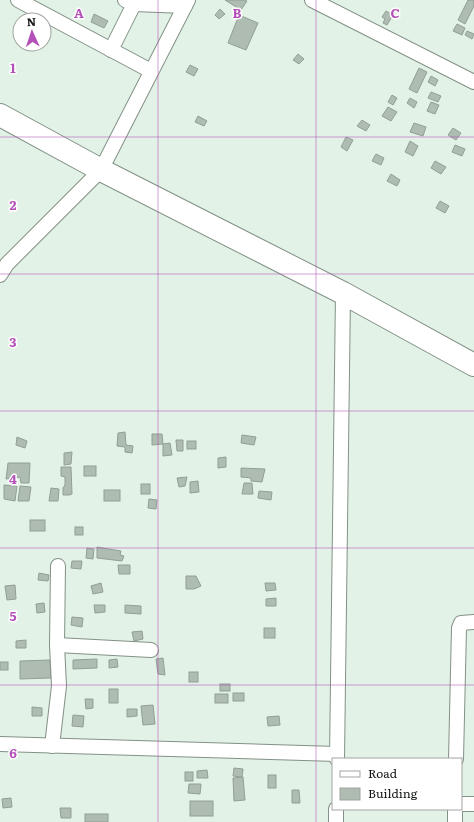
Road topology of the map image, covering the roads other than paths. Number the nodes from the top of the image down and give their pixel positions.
1 (18, 0) edge
2 (312, 0) edge
3 (130, 2) edge
4 (186, 3) edge
5 (38, 5) edge
6 (112, 50) junction
7 (151, 71) junction
8 (474, 82) edge
9 (0, 115) edge
10 (101, 170) junction
11 (2, 266) edge
12 (344, 293) junction
13 (474, 364) edge
14 (58, 566) dead end
15 (474, 622) edge
16 (57, 646) junction
17 (151, 650) dead end
18 (0, 744) edge
19 (52, 746) junction
20 (337, 757) edge
21 (456, 758) edge
22 (462, 804) edge
23 (474, 804) edge
24 (336, 810) edge
25 (455, 810) edge
26 (336, 822) edge
27 (455, 822) edge

1 - 5 street
2 - 8 street
3 - 4 street
3 - 6 street
4 - 7 street
5 - 6 street
6 - 7 street
7 - 10 street
9 - 10 main road
10 - 11 street
10 - 12 main road
12 - 13 main road
12 - 20 street
14 - 16 street
15 - 21 street
16 - 17 street
16 - 19 street
18 - 19 street
19 - 20 street
22 - 23 street
24 - 26 street
25 - 27 street

